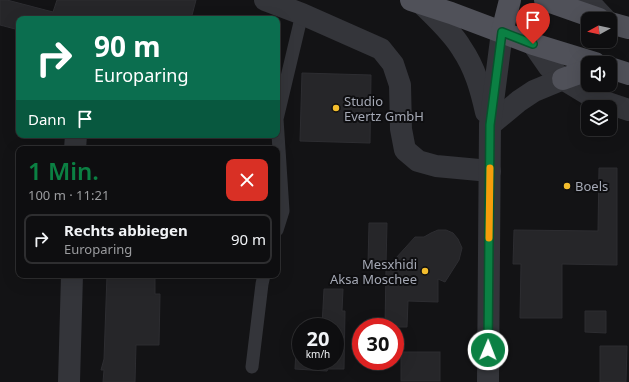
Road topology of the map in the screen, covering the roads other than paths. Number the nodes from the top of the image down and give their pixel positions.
1 (265, 0) edge
2 (510, 0) edge
3 (545, 0) edge
4 (587, 0) edge
5 (416, 1) edge
6 (598, 12) edge
7 (581, 13) edge
8 (302, 14) junction
9 (617, 24) edge
10 (629, 28) edge
11 (502, 32) junction
12 (533, 44) junction
13 (581, 59) edge
14 (617, 70) edge
15 (581, 73) edge
16 (629, 74) edge
17 (563, 79) junction
18 (280, 106) edge
19 (629, 110) edge
20 (490, 125) junction
21 (280, 164) edge
22 (490, 172) junction
23 (280, 220) edge
24 (72, 278) edge
25 (263, 278) edge
26 (252, 368) dead end
27 (69, 382) edge
28 (488, 382) edge

1 - 8 street
2 - 11 main road
3 - 7 main road
4 - 6 street
5 - 11 main road
5 - 20 street
8 - 18 lane
8 - 22 street
9 - 10 main road
11 - 12 main road
11 - 20 street
12 - 13 main road
12 - 17 street
14 - 16 main road
15 - 17 main road
17 - 19 street
17 - 20 street
20 - 22 street
21 - 23 lane
22 - 28 street
24 - 27 street
25 - 26 lane

